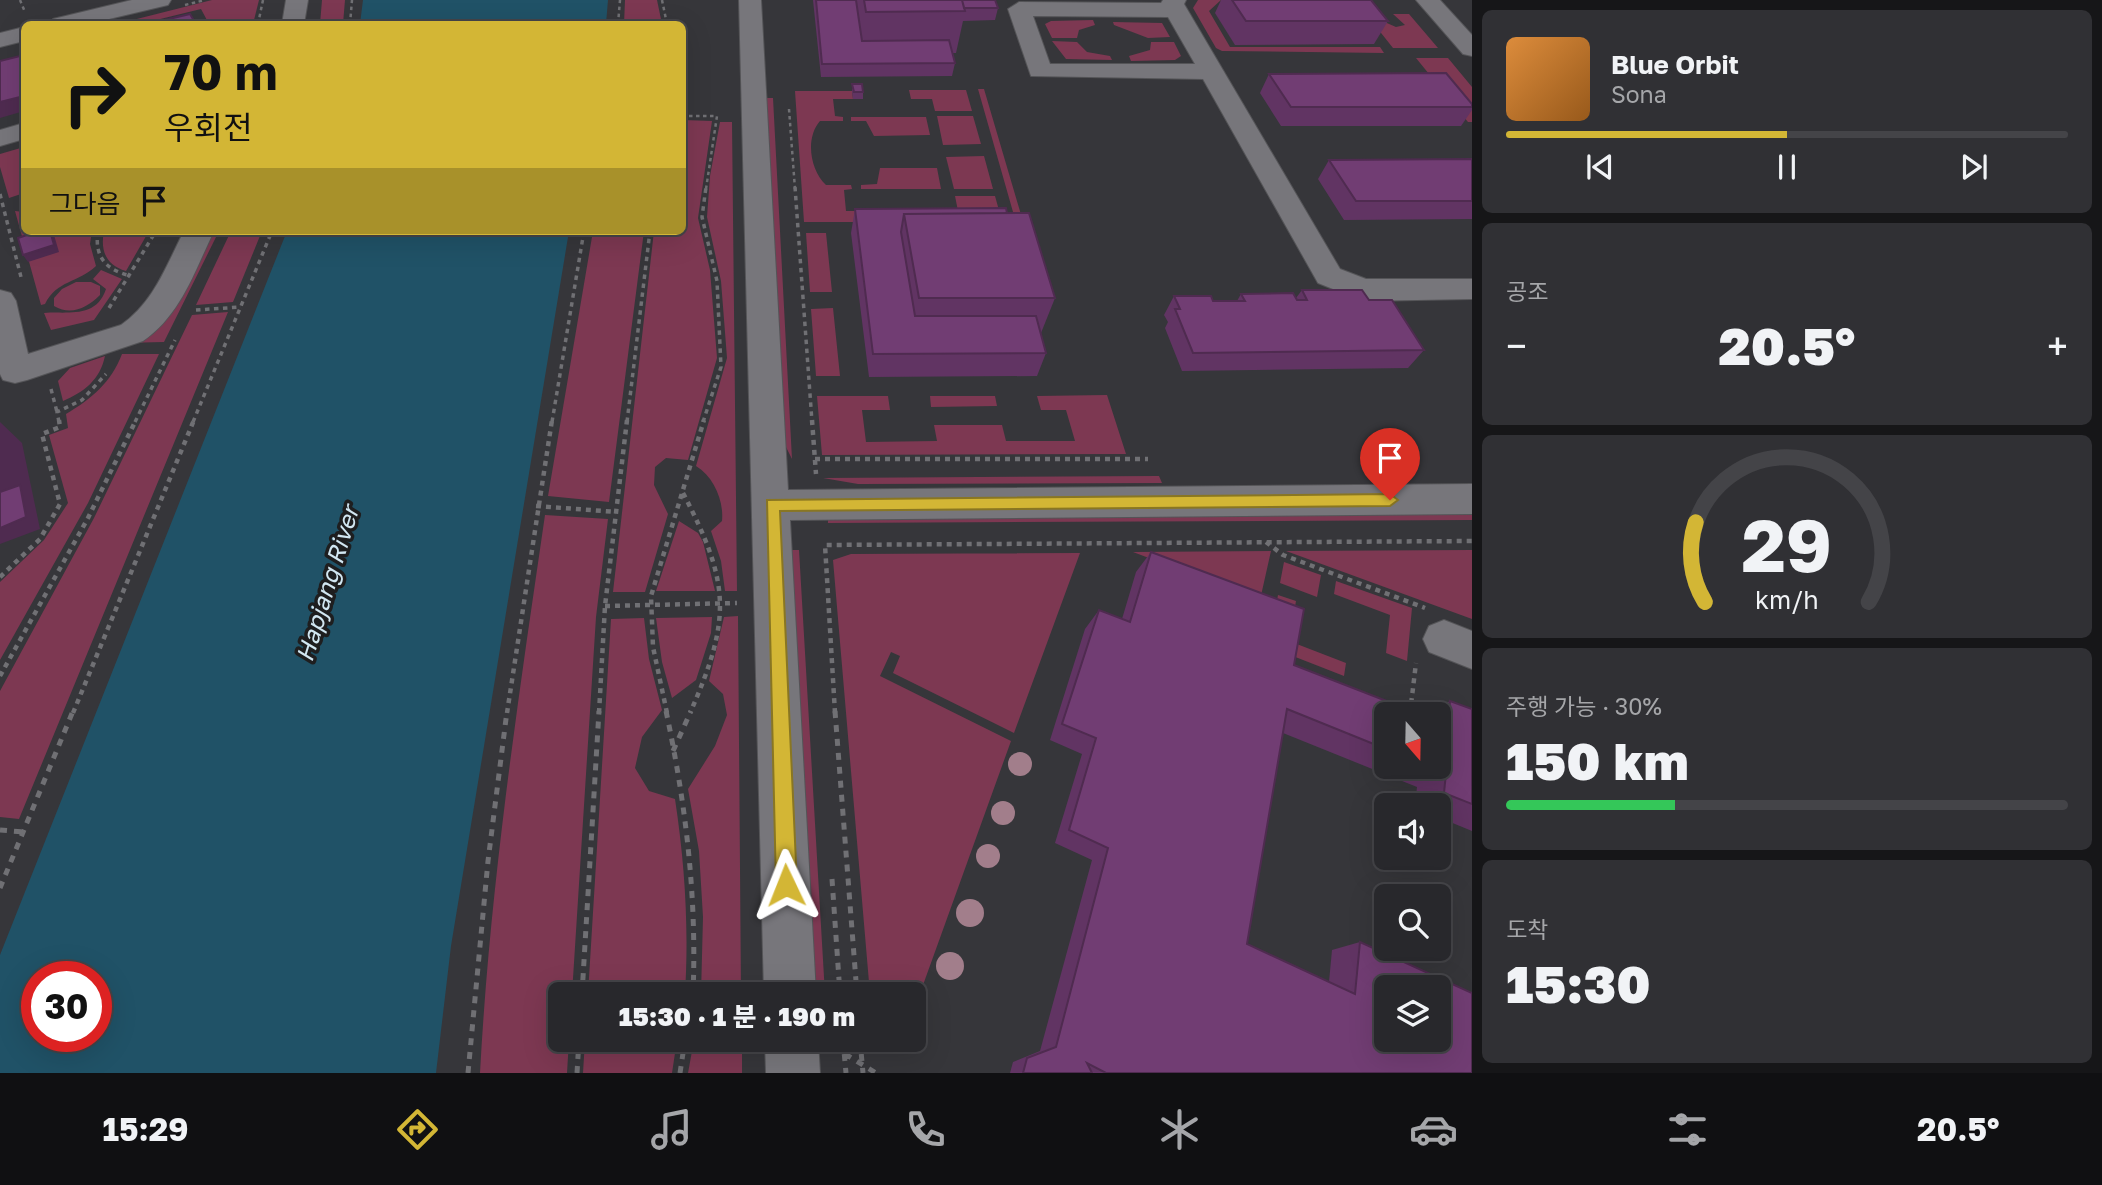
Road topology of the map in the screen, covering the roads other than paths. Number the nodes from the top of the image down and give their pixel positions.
1 (160, 0) edge
2 (298, 0) edge
3 (750, 0) edge
4 (1427, 0) edge
5 (1175, 5) edge
6 (54, 20) edge
7 (294, 21) edge
8 (21, 35) edge
9 (0, 40) edge
10 (1472, 49) edge
11 (1212, 72) junction
12 (21, 132) edge
13 (0, 138) edge
14 (197, 235) edge
15 (1472, 289) edge
16 (12, 293) edge
17 (1472, 499) edge
18 (772, 505) junction
19 (790, 982) edge
20 (792, 1052) edge
21 (793, 1073) edge

1 - 6 street
2 - 7 street
3 - 18 street
4 - 10 street
5 - 11 street
5 - 11 street
8 - 9 street
11 - 15 street
12 - 13 street
14 - 16 street
17 - 18 street
18 - 19 street
20 - 21 street

